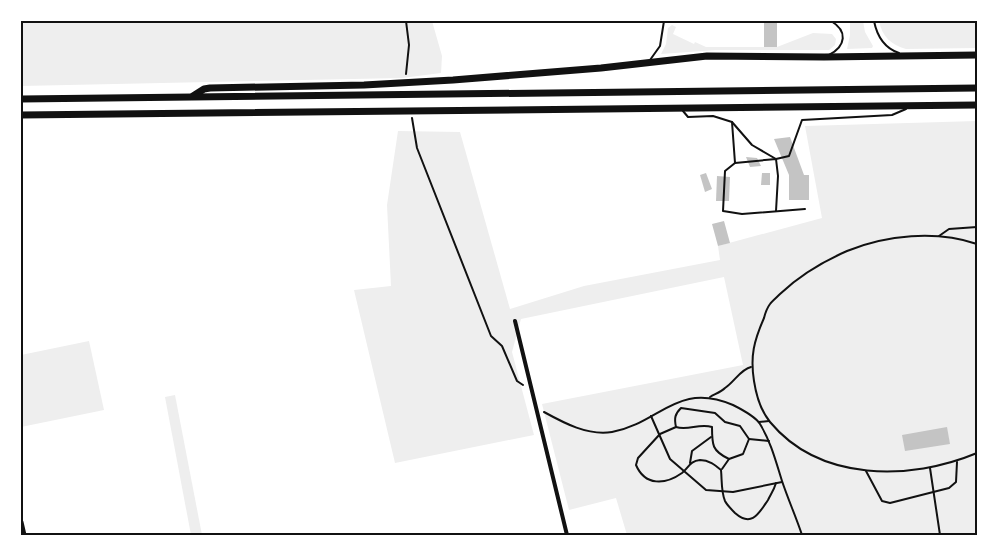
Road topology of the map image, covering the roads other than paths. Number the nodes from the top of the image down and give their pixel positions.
1 (664, 21) edge
2 (831, 21) edge
3 (874, 21) edge
4 (977, 55) edge
5 (908, 56) junction
6 (824, 57) junction
7 (647, 63) junction
8 (977, 88) edge
9 (192, 97) junction
10 (21, 99) edge
11 (914, 105) junction
12 (977, 105) edge
13 (680, 108) junction
14 (21, 115) edge
15 (732, 122) junction
16 (776, 159) junction
17 (735, 163) junction
18 (805, 209) dead end
19 (776, 211) junction
20 (515, 322) dead end
21 (21, 522) edge
22 (24, 535) edge
23 (567, 535) edge

1 - 7 lane
2 - 6 lane
3 - 5 lane
4 - 5 highway
5 - 6 highway
6 - 7 highway
7 - 9 highway
8 - 9 highway
9 - 10 highway
11 - 12 highway
11 - 13 highway
11 - 16 lane
13 - 14 highway
13 - 15 lane
15 - 16 lane
15 - 17 lane
16 - 17 lane
16 - 19 lane
17 - 19 lane
18 - 19 lane
20 - 23 street
21 - 22 street

